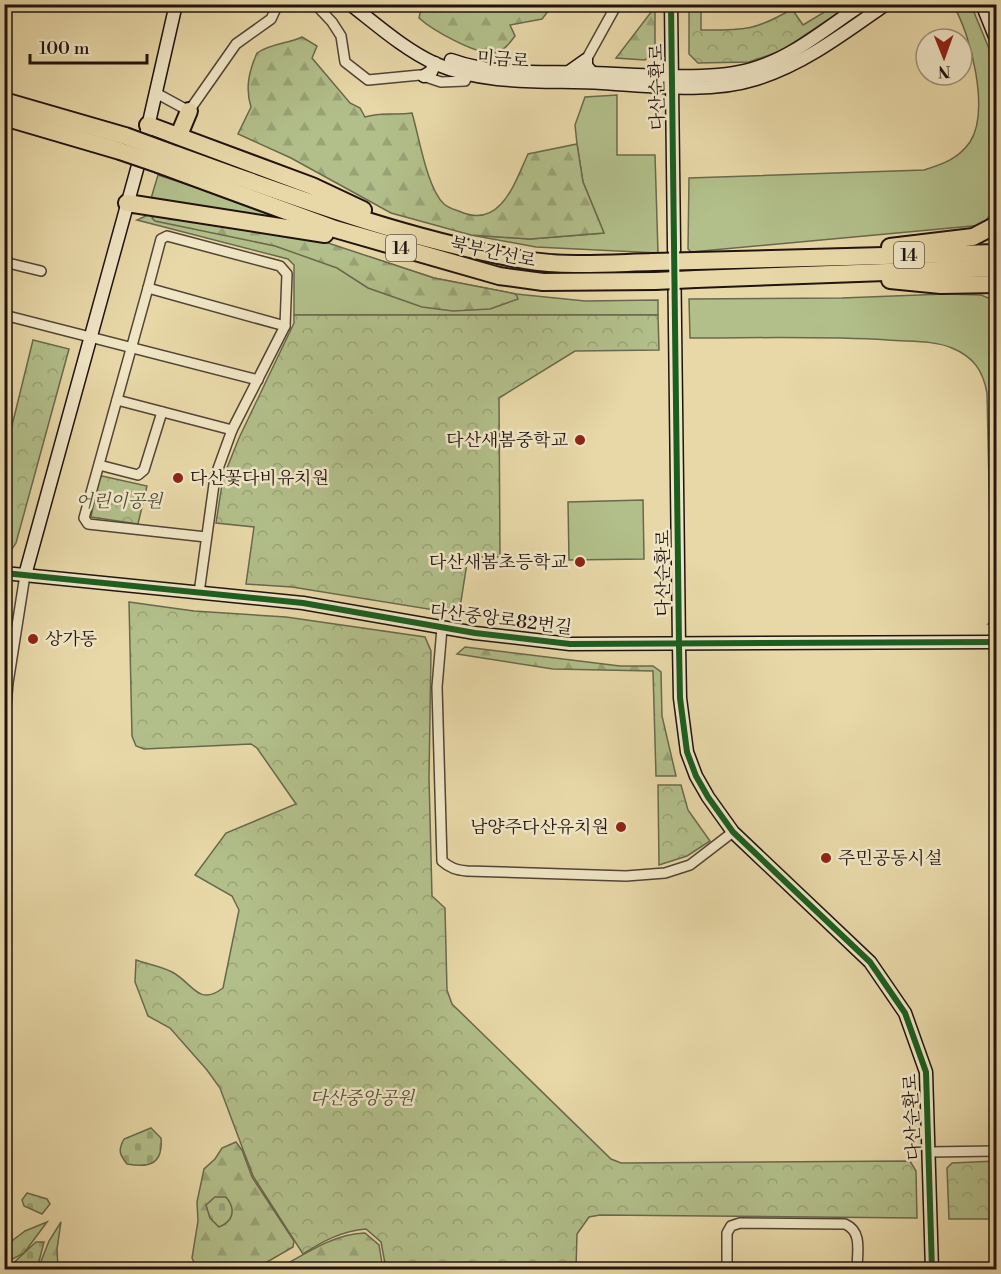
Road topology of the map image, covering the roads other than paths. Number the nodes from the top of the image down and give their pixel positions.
1 (176, 4) edge
2 (279, 4) edge
3 (315, 4) edge
4 (350, 4) edge
5 (361, 4) edge
6 (617, 4) edge
7 (671, 4) edge
8 (886, 4) edge
9 (982, 4) edge
10 (859, 5) edge
11 (867, 17) junction
12 (996, 39) edge
13 (586, 60) junction
14 (435, 63) junction
15 (569, 72) junction
16 (592, 73) junction
17 (468, 75) junction
18 (424, 76) junction
19 (671, 81) junction
20 (156, 93) junction
21 (4, 101) edge
22 (189, 111) junction
23 (4, 117) edge
24 (148, 125) junction
25 (179, 135) junction
26 (123, 143) junction
27 (160, 157) junction
28 (127, 203) junction
29 (996, 225) edge
30 (411, 234) junction
31 (996, 236) edge
32 (973, 237) junction
33 (373, 241) junction
34 (996, 253) edge
35 (821, 258) junction
36 (4, 262) edge
37 (996, 268) edge
38 (41, 270) dead end
39 (817, 274) junction
40 (971, 284) junction
41 (996, 284) edge
42 (148, 288) junction
43 (996, 296) edge
44 (4, 315) edge
45 (285, 327) junction
46 (89, 336) junction
47 (131, 348) junction
48 (258, 380) junction
49 (117, 400) junction
50 (162, 412) junction
51 (232, 430) junction
52 (99, 465) junction
53 (206, 537) junction
54 (4, 573) edge
55 (25, 575) junction
56 (199, 593) junction
57 (442, 628) junction
58 (996, 642) edge
59 (679, 645) junction
60 (4, 730) edge
61 (733, 832) junction
62 (996, 1151) edge
63 (930, 1152) junction
64 (995, 1258) edge
65 (726, 1269) edge
66 (857, 1269) edge
67 (932, 1269) edge
68 (996, 1269) edge

1 - 20 street
2 - 22 street
3 - 18 street
4 - 14 street, 미금로
5 - 15 street, 미금로
6 - 13 street
7 - 19 street, 다산순환로
8 - 11 street
9 - 12 street
10 - 11 street
10 - 19 street
11 - 19 street
13 - 15 street
13 - 16 street
14 - 17 street, 미금로
14 - 18 street
15 - 16 street, 미금로
16 - 19 street, 미금로
17 - 18 street
17 - 19 street, 미금로
19 - 59 street, 다산순환로
20 - 22 street
20 - 24 street
21 - 26 highway, 북부간선로 / 14
22 - 25 highway
23 - 26 highway, 북부간선로 / 14
24 - 25 highway
24 - 28 street
25 - 30 highway
26 - 27 highway, 북부간선로 / 14, bridge
27 - 30 highway, 북부간선로 / 14
27 - 33 highway, 북부간선로 / 14
28 - 33 highway
28 - 46 street
29 - 32 highway
30 - 35 highway, 북부간선로 / 14, bridge
31 - 32 highway
32 - 35 highway
33 - 39 highway, 북부간선로 / 14, bridge
34 - 35 highway, 북부간선로 / 14
36 - 38 street
37 - 39 highway, 북부간선로 / 14
39 - 40 highway
40 - 41 highway
40 - 43 highway
42 - 45 street
42 - 45 street
42 - 47 street
44 - 46 street
45 - 48 street
46 - 47 street
46 - 55 street
47 - 48 street
47 - 49 street
48 - 51 street
49 - 50 street
49 - 52 street
50 - 51 street
50 - 52 street
51 - 53 street
52 - 53 street
53 - 56 street
54 - 55 street, 다산중앙로82번길
55 - 56 street, 다산중앙로82번길
55 - 60 street
56 - 57 street, 다산중앙로82번길
57 - 59 street, 다산중앙로82번길
57 - 61 street, 다산중앙로82번길
58 - 59 street, 다산중앙로82번길
59 - 61 street, 다산순환로
61 - 63 street, 다산순환로
62 - 63 street
63 - 67 street, 다산순환로
64 - 68 street
65 - 66 street

